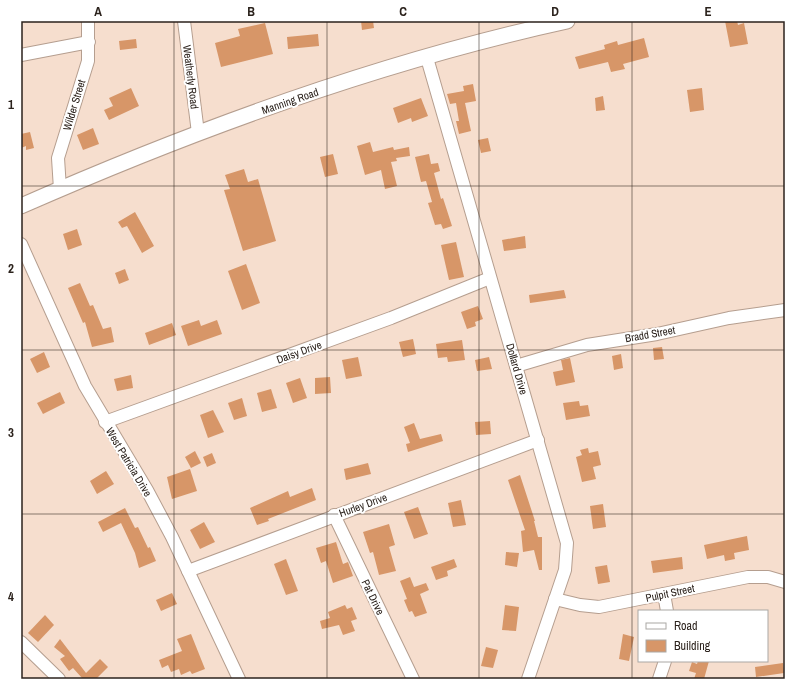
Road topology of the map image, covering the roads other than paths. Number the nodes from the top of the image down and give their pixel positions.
1 (88, 21) edge
2 (184, 21) edge
3 (567, 21) edge
4 (89, 42) junction
5 (21, 55) edge
6 (427, 58) junction
7 (198, 133) junction
8 (60, 189) junction
9 (21, 206) edge
10 (21, 244) edge
11 (24, 259) edge
12 (490, 278) junction
13 (785, 310) edge
14 (516, 366) junction
15 (105, 422) junction
16 (538, 440) junction
17 (334, 515) junction
18 (188, 571) junction
19 (785, 582) edge
20 (664, 594) junction
21 (555, 599) junction
22 (667, 610) edge
23 (21, 642) edge
24 (665, 662) edge
25 (59, 679) edge
26 (239, 679) edge
27 (413, 679) edge
28 (528, 679) edge
29 (659, 679) edge

1 - 4 street, Wilder Street
2 - 7 street, Weatherly Road
3 - 6 main road, Manning Road
4 - 5 street
4 - 8 street, Wilder Street
6 - 7 main road, Manning Road
6 - 12 street, Dollard Drive
7 - 8 main road, Manning Road
8 - 9 main road, Manning Road
10 - 11 street, West Patricia Drive
11 - 15 street, West Patricia Drive
12 - 14 street, Dollard Drive
12 - 15 street, Daisy Drive
13 - 14 street, Bradd Street
14 - 16 street, Dollard Drive
15 - 18 street, West Patricia Drive
16 - 17 street, Hurley Drive
16 - 21 street, Dollard Drive
17 - 18 street, Hurley Drive
17 - 27 street, Pat Drive
18 - 26 street, West Patricia Drive
19 - 20 street, Pulpit Street
20 - 21 street, Pulpit Street
20 - 22 street
21 - 28 street, Dollard Drive
23 - 25 street
24 - 29 street

